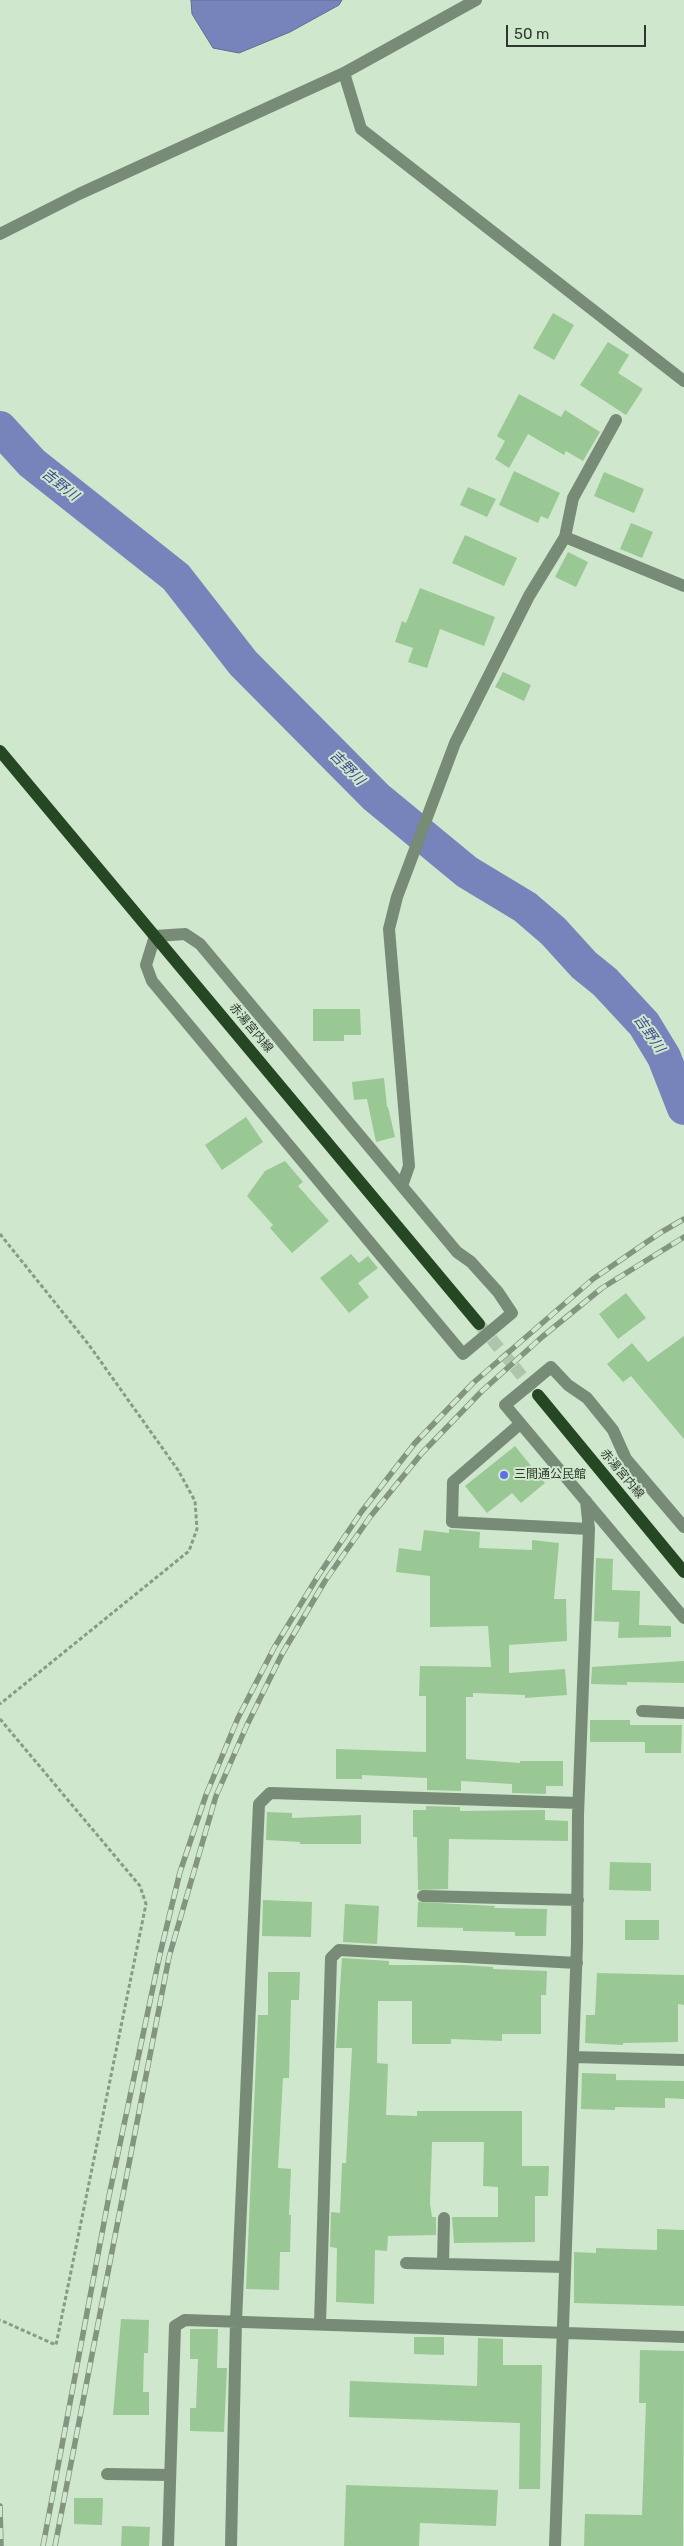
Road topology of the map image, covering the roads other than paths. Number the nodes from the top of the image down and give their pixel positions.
1 (476, 0) edge
2 (344, 73) junction
3 (0, 234) edge
4 (684, 380) edge
5 (616, 420) dead end
6 (565, 537) junction
7 (684, 586) edge
8 (0, 752) edge
9 (155, 936) junction
10 (402, 1186) junction
11 (479, 1324) tunnel mouth
12 (538, 1395) tunnel mouth
13 (520, 1424) junction
14 (586, 1501) junction
15 (684, 1527) edge
16 (589, 1529) junction
17 (684, 1572) edge
18 (684, 1618) edge
19 (642, 1711) dead end
20 (684, 1713) edge
21 (578, 1803) junction
22 (423, 1896) dead end
23 (578, 1900) junction
24 (577, 1963) junction
25 (573, 2057) junction
26 (684, 2060) edge
27 (444, 2218) dead end
28 (406, 2263) dead end
29 (443, 2264) junction
30 (564, 2267) junction
31 (236, 2321) junction
32 (320, 2324) junction
33 (563, 2332) junction
34 (684, 2337) edge
35 (108, 2474) dead end
36 (170, 2475) junction
37 (168, 2546) edge
38 (231, 2546) edge
39 (555, 2546) edge

1 - 2 street
2 - 3 street
2 - 4 street
5 - 6 street
6 - 7 street
6 - 10 street
8 - 9 main road, 赤湯宮内線
9 - 10 street
9 - 10 street
9 - 11 main road, 赤湯宮内線
12 - 17 main road, 赤湯宮内線
13 - 14 street
13 - 15 street
13 - 16 street
14 - 16 street
14 - 18 street
16 - 21 street
19 - 20 street
21 - 23 street
21 - 31 street
22 - 23 street
23 - 24 street
24 - 25 street
24 - 32 street
25 - 26 street
25 - 30 street
27 - 29 street
28 - 29 street
29 - 30 street
30 - 33 street
31 - 32 street
31 - 36 street
31 - 38 street
32 - 33 street
33 - 34 street
33 - 39 street
35 - 36 street
36 - 37 street

